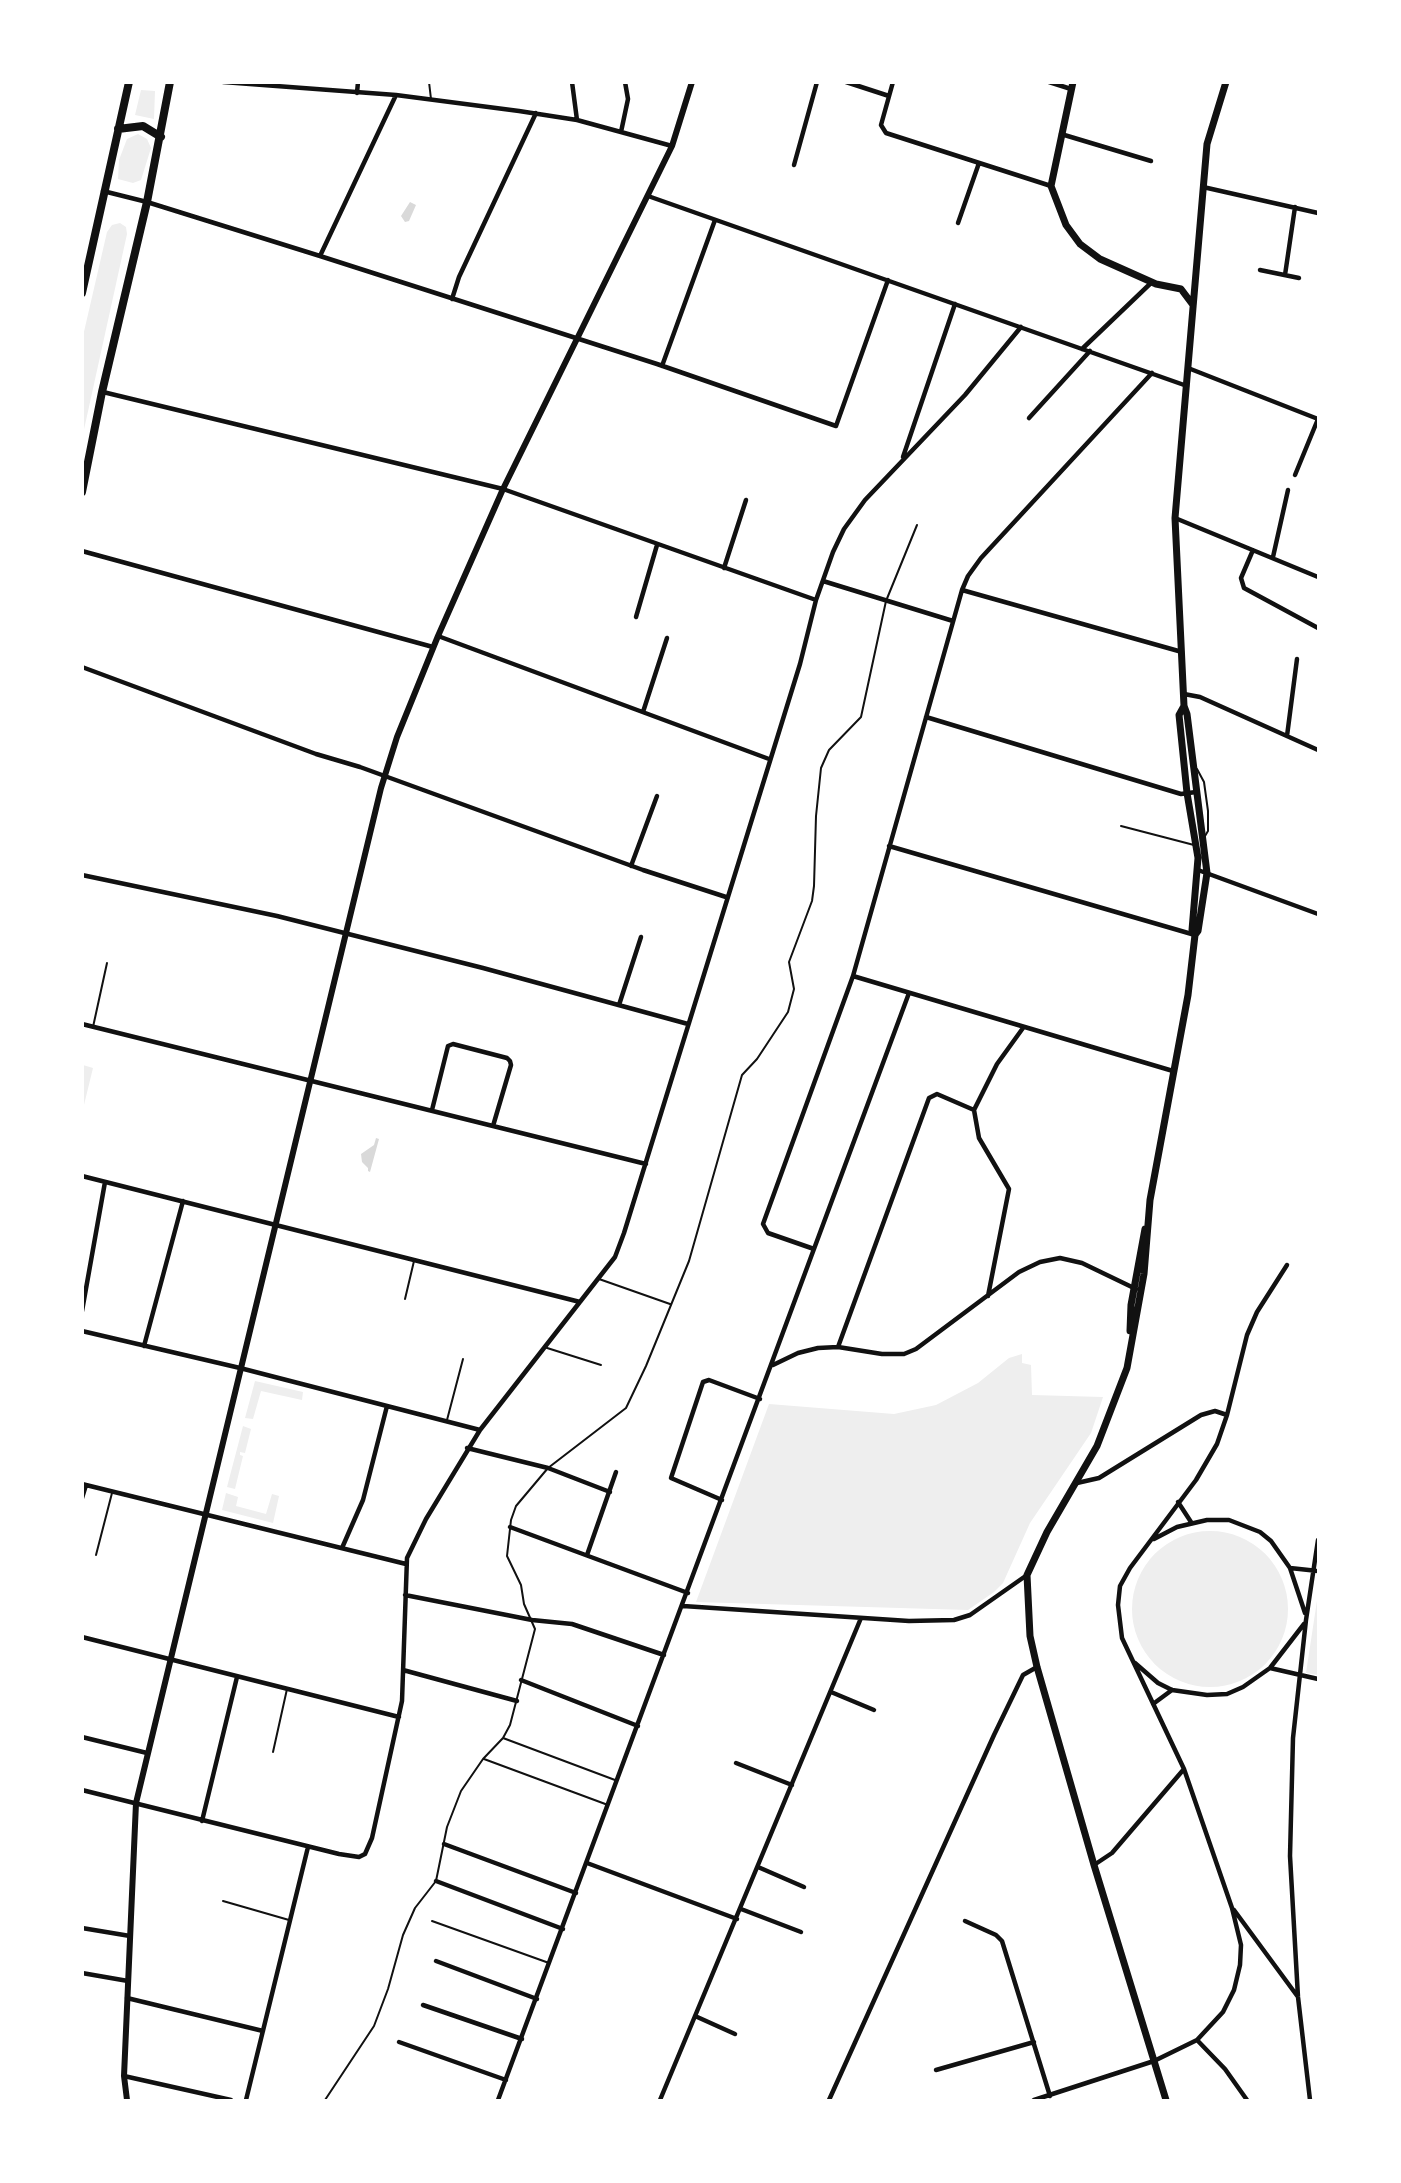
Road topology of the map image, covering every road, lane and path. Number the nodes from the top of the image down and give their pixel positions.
1 (129, 82) edge
2 (170, 82) edge
3 (223, 82) edge
4 (358, 82) edge
5 (429, 82) edge
6 (572, 82) edge
7 (625, 82) edge
8 (692, 82) edge
9 (817, 82) edge
10 (846, 82) edge
11 (893, 82) edge
12 (1049, 82) edge
13 (1227, 82) edge
14 (1072, 86) edge
15 (357, 93) junction
16 (396, 95) junction
17 (889, 96) junction
18 (431, 99) junction
19 (536, 113) junction
20 (578, 120) junction
21 (118, 129) junction
22 (621, 132) junction
23 (1061, 134) junction
24 (160, 137) junction
25 (672, 146) junction
26 (1151, 161) dead end
27 (979, 163) junction
28 (794, 165) dead end
29 (1051, 186) junction
30 (1203, 187) junction
31 (103, 191) junction
32 (648, 196) junction
33 (147, 202) junction
34 (1295, 207) junction
35 (1318, 213) edge
36 (715, 220) junction
37 (958, 223) dead end
38 (320, 256) junction
39 (1260, 270) dead end
40 (1286, 275) junction
41 (1299, 278) dead end
42 (888, 280) junction
43 (1195, 280) junction
44 (1152, 282) junction
45 (1181, 289) junction
46 (82, 293) edge
47 (452, 299) junction
48 (955, 304) junction
49 (1193, 305) junction
50 (1021, 327) junction
51 (576, 340) junction
52 (1082, 348) junction
53 (1090, 351) junction
54 (662, 366) junction
55 (1188, 368) junction
56 (1152, 373) junction
57 (1187, 386) junction
58 (102, 392) junction
59 (1029, 418) dead end
60 (1318, 419) edge
61 (902, 460) junction
62 (1295, 475) dead end
63 (503, 489) junction
64 (1288, 490) dead end
65 (82, 492) edge
66 (746, 500) dead end
67 (1175, 518) junction
68 (917, 525) dead end
69 (657, 545) junction
70 (1253, 550) junction
71 (82, 551) edge
72 (1272, 557) junction
73 (724, 568) junction
74 (1318, 577) edge
75 (823, 581) junction
76 (962, 590) junction
77 (816, 600) junction
78 (886, 601) junction
79 (636, 618) dead end
80 (953, 621) junction
81 (1318, 628) edge
82 (438, 636) junction
83 (667, 638) dead end
84 (433, 647) junction
85 (1182, 652) junction
86 (1298, 659) dead end
87 (82, 667) edge
88 (1184, 694) junction
89 (1184, 706) junction
90 (643, 712) junction
91 (926, 717) junction
92 (1287, 736) junction
93 (1318, 750) edge
94 (769, 759) junction
95 (1192, 760) junction
96 (385, 776) junction
97 (1196, 792) junction
98 (1186, 793) junction
99 (657, 796) dead end
100 (1121, 826) dead end
101 (1204, 842) junction
102 (889, 846) junction
103 (1197, 846) junction
104 (631, 866) junction
105 (1198, 870) junction
106 (1207, 873) junction
107 (82, 875) edge
108 (726, 897) junction
109 (1318, 914) edge
110 (1195, 935) junction
111 (345, 936) junction
112 (641, 937) dead end
113 (107, 963) dead end
114 (853, 976) junction
115 (909, 993) junction
116 (619, 1005) junction
117 (82, 1024) edge
118 (688, 1024) junction
119 (93, 1027) junction
120 (1023, 1028) junction
121 (1173, 1071) junction
122 (310, 1080) junction
123 (432, 1110) junction
124 (974, 1110) junction
125 (493, 1125) junction
126 (646, 1164) junction
127 (82, 1176) edge
128 (105, 1182) junction
129 (183, 1201) junction
130 (275, 1224) junction
131 (814, 1249) junction
132 (414, 1259) junction
133 (1287, 1264) dead end
134 (599, 1279) junction
135 (1138, 1290) junction
136 (987, 1296) junction
137 (405, 1299) dead end
138 (580, 1302) junction
139 (670, 1304) junction
140 (82, 1311) edge
141 (82, 1331) edge
142 (144, 1346) junction
143 (544, 1347) junction
144 (838, 1347) junction
145 (463, 1359) dead end
146 (601, 1365) dead end
147 (773, 1365) junction
148 (240, 1368) junction
149 (760, 1400) junction
150 (387, 1406) junction
151 (1227, 1415) junction
152 (447, 1421) junction
153 (480, 1430) junction
154 (467, 1448) junction
155 (548, 1468) junction
156 (616, 1472) dead end
157 (1077, 1483) junction
158 (84, 1485) edge
159 (112, 1491) junction
160 (609, 1492) junction
161 (82, 1498) edge
162 (722, 1500) junction
163 (1178, 1502) junction
164 (205, 1514) junction
165 (1191, 1522) junction
166 (510, 1527) junction
167 (1318, 1540) edge
168 (1151, 1541) junction
169 (342, 1548) junction
170 (96, 1555) dead end
171 (587, 1555) junction
172 (406, 1564) junction
173 (1290, 1568) junction
174 (1316, 1571) edge
175 (1027, 1575) junction
176 (688, 1593) junction
177 (405, 1595) junction
178 (683, 1606) junction
179 (861, 1618) junction
180 (532, 1620) junction
181 (1306, 1620) junction
182 (82, 1637) edge
183 (664, 1655) junction
184 (171, 1659) junction
185 (1133, 1661) junction
186 (1037, 1667) junction
187 (1270, 1668) junction
188 (403, 1670) junction
189 (1299, 1676) junction
190 (237, 1677) junction
191 (1318, 1679) edge
192 (521, 1680) junction
193 (287, 1689) junction
194 (1172, 1690) junction
195 (831, 1692) junction
196 (517, 1701) junction
197 (1153, 1704) junction
198 (874, 1710) dead end
199 (399, 1717) junction
200 (638, 1726) junction
201 (82, 1737) edge
202 (503, 1738) junction
203 (273, 1752) dead end
204 (147, 1754) junction
205 (483, 1759) junction
206 (736, 1763) dead end
207 (1184, 1769) junction
208 (617, 1781) junction
209 (792, 1785) junction
210 (82, 1790) edge
211 (136, 1803) junction
212 (608, 1805) junction
213 (202, 1821) junction
214 (444, 1844) junction
215 (308, 1847) junction
216 (587, 1863) junction
217 (1094, 1865) junction
218 (758, 1868) junction
219 (436, 1881) junction
220 (804, 1887) dead end
221 (576, 1893) junction
222 (223, 1901) dead end
223 (1232, 1908) junction
224 (741, 1909) junction
225 (737, 1919) junction
226 (289, 1920) junction
227 (432, 1921) dead end
228 (965, 1921) dead end
229 (82, 1928) edge
230 (563, 1929) junction
231 (801, 1932) dead end
232 (130, 1936) junction
233 (436, 1961) dead end
234 (549, 1963) junction
235 (82, 1973) edge
236 (128, 1981) junction
237 (1298, 1997) junction
238 (127, 1998) junction
239 (537, 1999) junction
240 (423, 2005) dead end
241 (695, 2016) junction
242 (263, 2031) junction
243 (735, 2034) dead end
244 (522, 2039) junction
245 (1197, 2040) junction
246 (399, 2042) dead end
247 (1034, 2042) junction
248 (1154, 2061) junction
249 (936, 2070) dead end
250 (124, 2076) junction
251 (506, 2080) junction
252 (1050, 2096) junction
253 (660, 2099) edge
254 (127, 2100) edge
255 (231, 2100) edge
256 (246, 2100) edge
257 (325, 2100) edge
258 (498, 2100) edge
259 (667, 2100) edge
260 (829, 2100) edge
261 (1035, 2100) edge
262 (1166, 2100) edge
263 (1247, 2100) edge
264 (1310, 2100) edge

1 - 21 main road
2 - 24 main road
3 - 15 street
4 - 15 street
5 - 18 lane
6 - 20 street
7 - 22 street
8 - 25 street
9 - 28 street
10 - 17 street
11 - 17 street
12 - 14 street
13 - 30 main road
14 - 23 main road
15 - 16 street
16 - 18 street
16 - 38 street
17 - 27 street
18 - 19 street
19 - 20 street
19 - 47 street
20 - 22 street
21 - 24 main road
21 - 31 main road
22 - 25 street
23 - 26 street
23 - 29 main road
24 - 33 main road
25 - 32 street
27 - 29 street
27 - 37 street
29 - 44 main road
30 - 34 street
30 - 43 main road
31 - 33 street
31 - 46 main road
32 - 36 street
32 - 51 street
33 - 38 street
33 - 58 main road
34 - 35 street
34 - 40 street
36 - 42 street
36 - 54 street
38 - 47 street
39 - 40 street
40 - 41 street
42 - 48 street
42 - 54 street
43 - 45 main road
43 - 49 main road
44 - 45 main road
44 - 52 street
45 - 49 main road
47 - 51 street
48 - 50 street
48 - 61 street
49 - 55 main road
50 - 52 street
50 - 61 street
51 - 54 street
51 - 63 street
52 - 53 street
53 - 56 street
53 - 59 street
55 - 57 main road
55 - 60 street
56 - 57 street
56 - 76 street
57 - 67 main road
58 - 63 street
58 - 65 main road
60 - 62 street
61 - 75 street
63 - 69 street
63 - 82 street
64 - 72 street
66 - 73 street
67 - 70 street
67 - 85 main road
68 - 78 lane
69 - 73 street
69 - 79 street
70 - 72 street
70 - 81 street
71 - 84 street
72 - 74 street
73 - 77 street
75 - 77 street
75 - 78 street
76 - 80 street
76 - 85 street
77 - 94 street
78 - 80 street
78 - 139 lane
80 - 91 street
82 - 84 street
82 - 90 street
83 - 90 street
84 - 96 street
85 - 88 main road
86 - 92 street
87 - 96 street
88 - 89 main road
88 - 92 street
89 - 95 main road
89 - 98 main road
90 - 94 street
91 - 98 street
91 - 102 street
92 - 93 street
94 - 108 street
95 - 97 main road
95 - 101 lane
96 - 104 street
96 - 111 street
97 - 98 street
97 - 101 main road
98 - 103 main road
99 - 104 street
100 - 103 lane
101 - 106 main road
102 - 110 street
102 - 114 street
103 - 105 main road
104 - 108 street
105 - 106 street
105 - 110 main road
106 - 109 street
106 - 110 main road
107 - 111 street
108 - 118 street
110 - 121 main road
111 - 116 street
111 - 122 street
112 - 116 street
113 - 119 lane
114 - 115 street
114 - 131 street
115 - 120 street
115 - 131 street
116 - 118 street
117 - 119 street
118 - 126 street
119 - 122 street
120 - 121 street
120 - 124 street
121 - 135 main road
122 - 123 street
122 - 130 street
123 - 125 street
123 - 125 street
124 - 136 street
124 - 144 street
125 - 126 street
126 - 134 street
127 - 128 street
128 - 129 street
128 - 140 street
129 - 130 street
129 - 142 street
130 - 132 street
130 - 148 street
131 - 147 street
132 - 137 lane
132 - 138 street
133 - 151 street
134 - 138 street
134 - 139 lane
135 - 136 street
135 - 157 main road
136 - 144 street
138 - 143 street
139 - 155 lane
141 - 142 street
142 - 148 street
143 - 146 lane
143 - 153 street
144 - 147 street
145 - 152 lane
147 - 149 street
148 - 150 street
148 - 164 street
149 - 162 street
149 - 162 street
150 - 152 street
150 - 169 street
151 - 157 street
151 - 163 street
152 - 153 street
153 - 154 street
154 - 155 street
154 - 172 street
155 - 160 street
155 - 166 lane
156 - 160 street
157 - 175 main road
158 - 159 street
158 - 161 street
159 - 164 street
159 - 170 lane
160 - 171 street
162 - 176 street
163 - 165 street
163 - 168 street
164 - 169 street
164 - 184 street
165 - 168 street
165 - 173 street
166 - 171 street
166 - 180 lane
167 - 174 street
168 - 185 street
169 - 172 street
171 - 176 street
172 - 177 street
173 - 174 street
173 - 181 street
174 - 181 street
175 - 179 street
175 - 186 main road
176 - 178 street
177 - 180 street
177 - 188 street
178 - 179 street
178 - 183 street
179 - 195 street
180 - 183 street
180 - 192 lane
181 - 187 street
181 - 189 street
182 - 184 street
183 - 200 street
184 - 190 street
184 - 204 street
185 - 194 street
185 - 197 street
186 - 217 main road
186 - 260 street
187 - 189 street
187 - 194 street
188 - 196 street
188 - 199 street
189 - 191 street
189 - 237 street
190 - 193 street
190 - 213 street
192 - 196 lane
192 - 200 street
193 - 199 street
193 - 203 lane
194 - 197 street
195 - 198 street
195 - 209 street
196 - 202 lane
197 - 207 street
199 - 215 street
200 - 208 street
201 - 204 street
202 - 205 lane
202 - 208 lane
204 - 211 street
205 - 212 lane
205 - 214 lane
206 - 209 street
207 - 217 street
207 - 223 street
208 - 212 street
209 - 218 street
210 - 211 street
211 - 213 street
211 - 232 street
212 - 216 street
213 - 215 street
214 - 219 lane
214 - 221 street
215 - 226 street
216 - 221 street
216 - 225 street
217 - 248 main road
218 - 220 street
218 - 224 street
219 - 230 street
219 - 257 lane
221 - 230 street
222 - 226 lane
223 - 237 street
223 - 245 street
224 - 225 street
224 - 231 street
225 - 241 street
226 - 242 street
227 - 234 lane
228 - 247 street
229 - 232 street
230 - 234 street
232 - 236 street
233 - 239 street
234 - 239 street
235 - 236 street
236 - 238 street
237 - 264 street
238 - 242 street
238 - 250 street
239 - 244 street
240 - 244 street
241 - 243 street
241 - 253 street
242 - 256 street
244 - 251 street
245 - 248 street
245 - 263 street
246 - 251 street
247 - 249 street
247 - 252 street
248 - 252 street
248 - 262 main road
250 - 254 street
250 - 255 street
251 - 258 street
252 - 261 street
253 - 259 street

